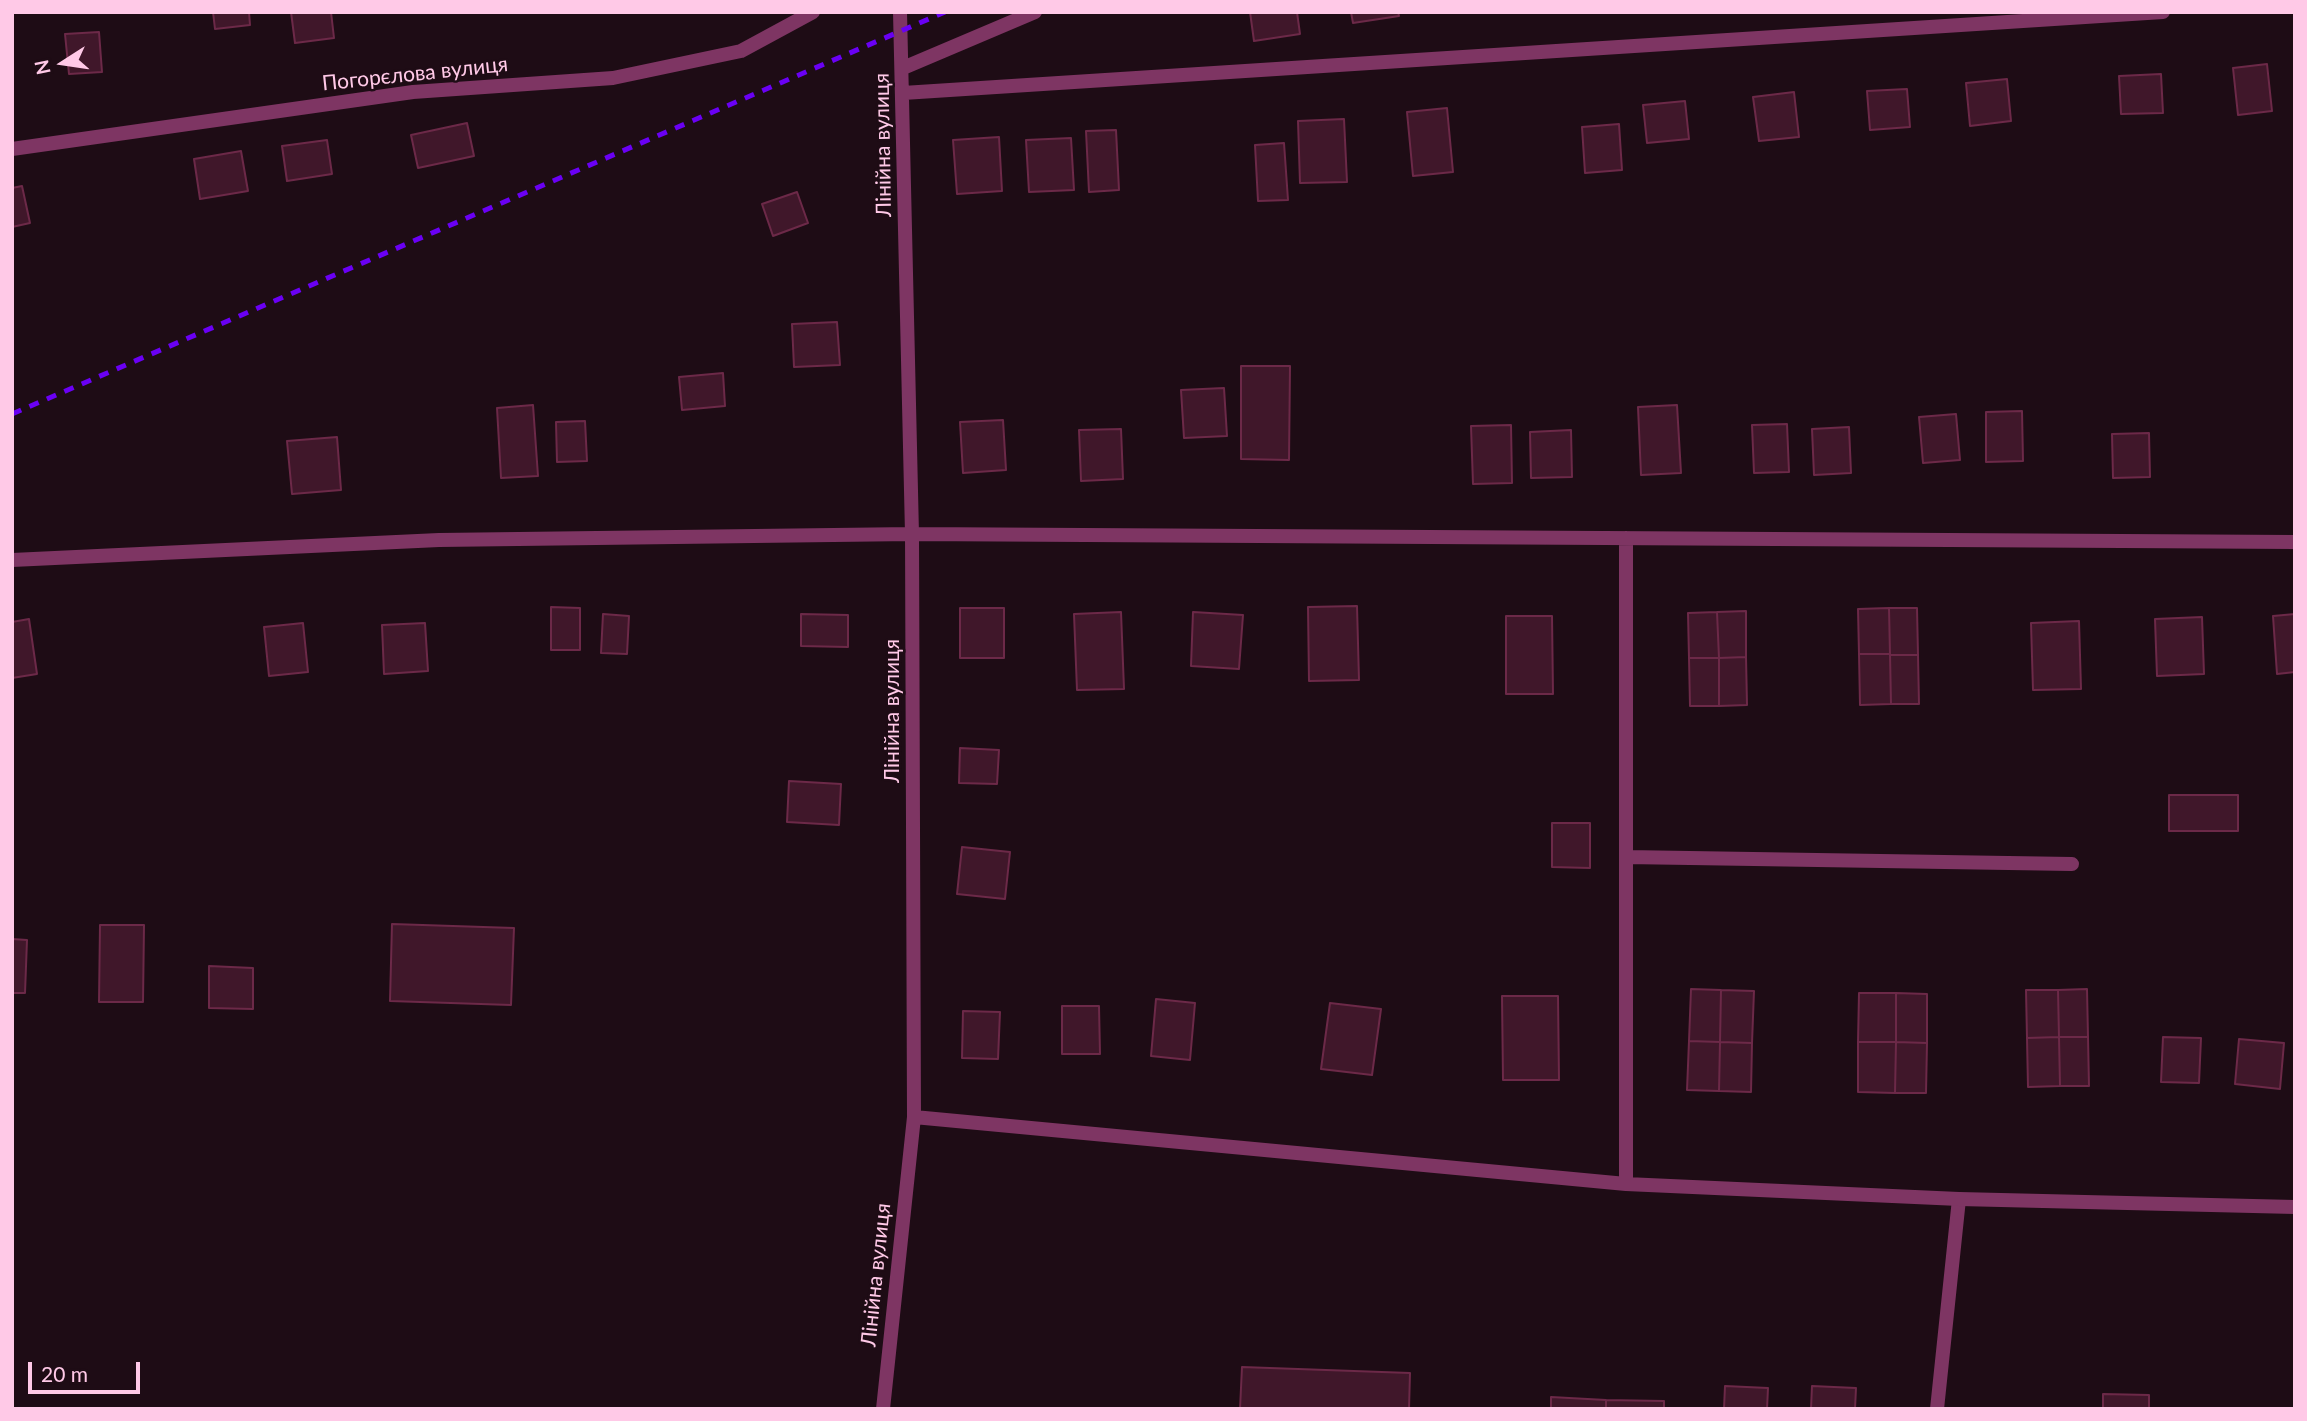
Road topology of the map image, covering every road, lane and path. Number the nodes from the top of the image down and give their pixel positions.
1 (813, 12) edge
2 (900, 12) edge
3 (1035, 12) edge
4 (2163, 12) edge
5 (903, 68) junction
6 (903, 93) junction
7 (12, 149) edge
8 (912, 534) junction
9 (1626, 538) junction
10 (2295, 542) edge
11 (12, 561) edge
12 (1626, 857) junction
13 (2072, 864) dead end
14 (914, 1117) junction
15 (1626, 1184) junction
16 (1959, 1199) junction
17 (2295, 1207) edge
18 (883, 1409) edge
19 (1937, 1409) edge

1 - 7 street, Погорєлова вулиця
2 - 5 street, Лінійна вулиця
3 - 5 street
4 - 6 street
5 - 6 street, Лінійна вулиця
6 - 8 street, Лінійна вулиця
8 - 9 street
8 - 11 street
8 - 14 street, Лінійна вулиця
9 - 10 street
9 - 12 street
12 - 13 street
12 - 15 street
14 - 15 street
14 - 18 street, Лінійна вулиця
15 - 16 street
16 - 17 street
16 - 19 street

